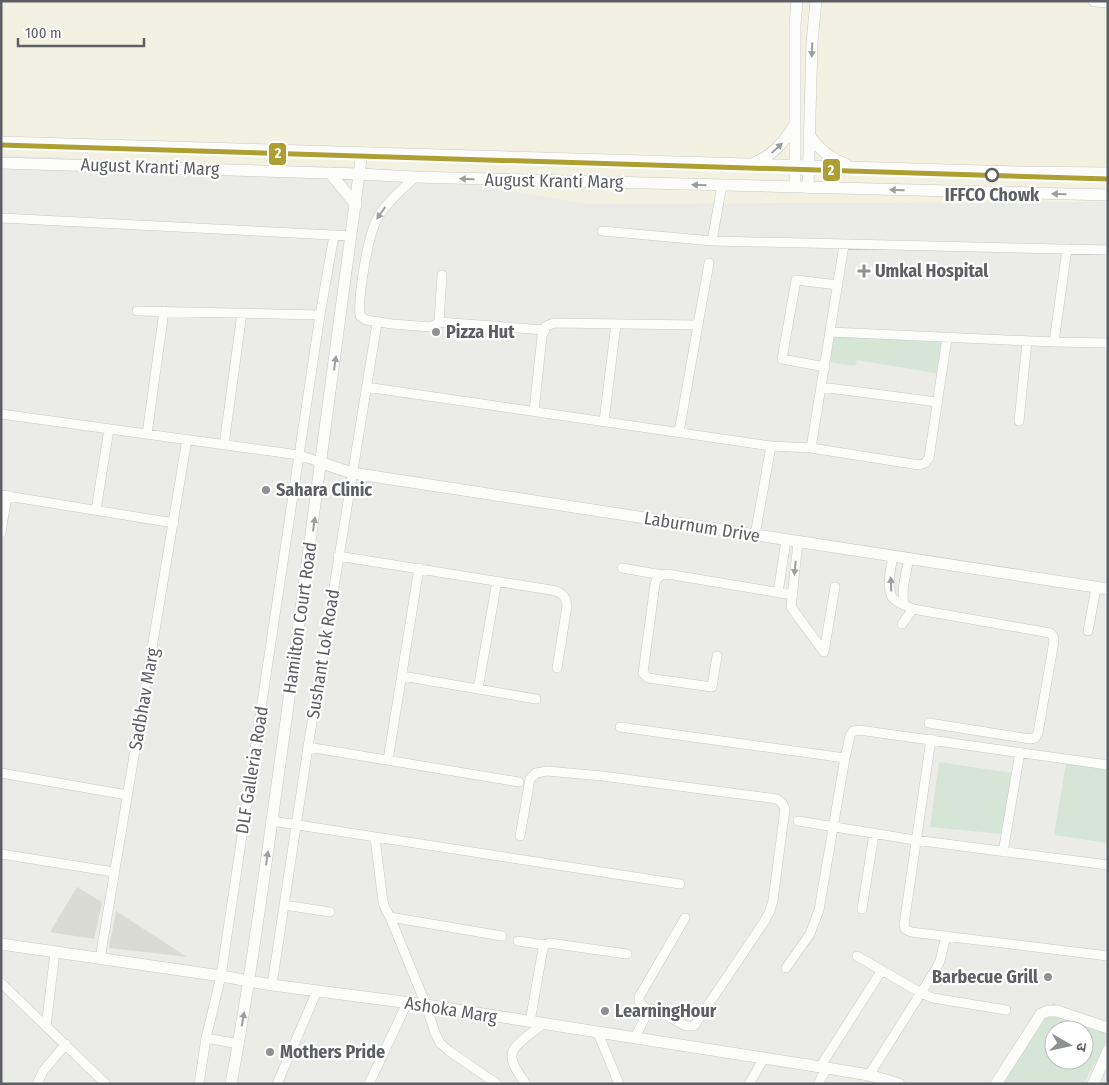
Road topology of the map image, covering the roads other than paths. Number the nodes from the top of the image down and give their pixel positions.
1 (797, 1) edge
2 (816, 1) edge
3 (1094, 1) edge
4 (1108, 2) edge
5 (794, 126) junction
6 (809, 135) junction
7 (1, 142) edge
8 (362, 152) junction
9 (1, 163) edge
10 (752, 164) junction
11 (795, 165) junction
12 (809, 165) junction
13 (855, 167) junction
14 (1108, 172) edge
15 (330, 173) junction
16 (359, 174) junction
17 (415, 177) junction
18 (722, 185) junction
19 (795, 187) junction
20 (808, 188) junction
21 (1108, 195) edge
22 (356, 205) junction
23 (1, 218) edge
24 (602, 231) dead end
25 (334, 235) junction
26 (352, 236) junction
27 (712, 241) junction
28 (844, 244) junction
29 (1067, 249) junction
30 (1108, 250) edge
31 (709, 263) dead end
32 (442, 275) dead end
33 (838, 285) junction
34 (137, 311) dead end
35 (164, 311) junction
36 (242, 313) junction
37 (320, 316) junction
38 (438, 322) junction
39 (377, 323) junction
40 (616, 324) junction
41 (698, 325) junction
42 (545, 330) junction
43 (831, 332) junction
44 (947, 338) junction
45 (1027, 341) junction
46 (1054, 342) junction
47 (1108, 343) edge
48 (825, 367) junction
49 (821, 386) junction
50 (366, 387) junction
51 (938, 402) junction
52 (534, 411) junction
53 (1, 414) edge
54 (604, 421) junction
55 (1019, 421) dead end
56 (109, 429) junction
57 (679, 432) junction
58 (147, 434) junction
59 (187, 439) junction
60 (224, 445) junction
61 (770, 446) junction
62 (811, 448) junction
63 (299, 455) junction
64 (322, 463) junction
65 (352, 473) junction
66 (4, 495) edge
67 (96, 510) junction
68 (174, 523) junction
69 (1, 533) edge
70 (755, 535) junction
71 (786, 540) junction
72 (798, 542) junction
73 (338, 556) junction
74 (893, 556) junction
75 (909, 559) junction
76 (419, 568) junction
77 (622, 568) dead end
78 (662, 575) junction
79 (497, 581) junction
80 (835, 587) dead end
81 (1102, 588) edge
82 (778, 593) junction
83 (793, 595) junction
84 (904, 605) junction
85 (913, 610) junction
86 (902, 624) dead end
87 (1088, 631) dead end
88 (717, 656) dead end
89 (557, 668) dead end
90 (402, 676) junction
91 (478, 689) junction
92 (536, 699) dead end
93 (929, 723) dead end
94 (620, 727) dead end
95 (931, 739) junction
96 (308, 747) junction
97 (1020, 752) junction
98 (845, 758) junction
99 (388, 760) junction
100 (1108, 765) edge
101 (1, 773) edge
102 (519, 782) dead end
103 (127, 795) junction
104 (272, 821) junction
105 (798, 821) dead end
106 (297, 825) junction
107 (833, 827) junction
108 (874, 834) junction
109 (520, 836) dead end
110 (375, 838) junction
111 (915, 840) junction
112 (1003, 852) junction
113 (1, 854) edge
114 (1108, 865) edge
115 (114, 872) junction
116 (680, 884) dead end
117 (284, 905) junction
118 (862, 909) dead end
119 (330, 912) dead end
120 (390, 916) junction
121 (685, 918) dead end
122 (502, 936) dead end
123 (946, 936) junction
124 (518, 941) dead end
125 (1, 944) edge
126 (545, 945) junction
127 (55, 952) junction
128 (628, 954) dead end
129 (857, 956) dead end
130 (1108, 956) edge
131 (100, 959) junction
132 (786, 968) dead end
133 (882, 970) junction
134 (221, 976) junction
135 (249, 981) junction
136 (1, 983) edge
137 (272, 985) junction
138 (317, 991) junction
139 (920, 993) junction
140 (407, 1003) junction
141 (426, 1005) junction
142 (1006, 1010) dead end
143 (648, 1011) junction
144 (530, 1022) junction
145 (543, 1024) junction
146 (46, 1026) junction
147 (1108, 1028) edge
148 (598, 1033) junction
149 (206, 1038) junction
150 (635, 1038) junction
151 (66, 1044) junction
152 (238, 1044) junction
153 (1108, 1051) edge
154 (764, 1058) junction
155 (824, 1067) junction
156 (869, 1075) junction
157 (37, 1084) edge
158 (106, 1084) edge
159 (199, 1084) edge
160 (231, 1084) edge
161 (277, 1084) edge
162 (369, 1084) edge
163 (497, 1084) edge
164 (526, 1084) edge
165 (619, 1084) edge
166 (749, 1084) edge
167 (818, 1084) edge
168 (897, 1084) edge
169 (996, 1084) edge
170 (1093, 1084) edge

1 - 5 main road
2 -> 6 main road
3 - 4 main road
10 -> 5 main road
5 - 11 main road
6 - 12 main road
6 - 13 main road
7 - 8 main road, August Kranti Marg
8 - 10 main road, August Kranti Marg
8 - 16 main road, Hamilton Court Road
9 - 15 main road, August Kranti Marg
10 - 11 main road, August Kranti Marg
11 - 12 main road, August Kranti Marg
11 - 19 main road
12 - 13 main road, August Kranti Marg
12 - 20 main road
13 - 14 main road, August Kranti Marg
15 - 16 main road, August Kranti Marg
15 - 22 main road
16 - 17 main road, August Kranti Marg
16 - 22 main road, Hamilton Court Road
18 -> 17 main road, August Kranti Marg
17 -> 39 street
18 - 19 main road, August Kranti Marg
18 - 27 street
19 - 20 main road, August Kranti Marg
21 -> 20 main road, August Kranti Marg
22 - 26 main road, Hamilton Court Road
23 - 25 street
24 - 27 street
25 - 26 street
25 - 37 street, DLF Galleria Road
64 -> 26 main road, Hamilton Court Road
27 - 28 street
28 - 29 street
28 - 33 street
29 - 30 street
29 - 46 street
31 - 41 street
32 - 38 street
33 - 43 street
33 - 48 street
34 - 35 street
35 - 36 street
35 - 58 street
36 - 37 street
36 - 60 street
37 - 63 street, DLF Galleria Road
38 - 39 street
38 - 42 street
39 - 50 street, Sushant Lok Road
40 - 41 street
40 - 42 street
40 - 54 street
41 - 57 street
42 - 52 street
43 - 44 street
43 - 48 street
44 - 45 street
44 - 51 street
45 - 46 street
45 - 55 street
46 - 47 street
48 - 49 street
49 - 51 street
49 - 62 street
50 - 52 street
50 - 65 street, Sushant Lok Road
51 - 62 street
52 - 54 street
53 - 56 street, Laburnum Drive
54 - 57 street
56 - 58 street, Laburnum Drive
56 - 67 street
57 - 61 street
58 - 59 street, Laburnum Drive
59 - 60 street, Laburnum Drive
59 - 68 street, Sadbhav Marg
60 - 63 street, Laburnum Drive
61 - 62 street
61 - 70 street
63 - 64 street, Laburnum Drive
63 - 134 street, DLF Galleria Road
64 - 65 main road, Laburnum Drive
104 -> 64 main road, Hamilton Court Road
65 - 70 main road, Laburnum Drive
65 - 73 street, Sushant Lok Road
66 - 67 street
66 - 69 street
67 - 68 street
68 - 103 street, Sadbhav Marg
70 - 71 main road, Laburnum Drive
71 - 72 main road, Laburnum Drive
71 - 82 street
72 - 74 main road, Laburnum Drive
72 -> 83 street
73 - 76 street
73 - 96 street, Sushant Lok Road
74 - 75 main road, Laburnum Drive
84 -> 74 street
75 - 81 main road, Laburnum Drive
75 - 84 street
76 - 79 street
76 - 90 street
77 - 78 street
78 - 82 street
78 - 88 street
79 - 89 street
79 - 91 street
80 - 83 street
81 - 87 street
82 - 83 street
84 - 85 street
85 - 86 street
85 - 93 street
90 - 91 street
90 - 99 street
91 - 92 street
94 - 98 street
95 - 97 street
95 - 98 street
95 - 111 street
96 - 99 street
96 - 106 street, Sushant Lok Road
97 - 100 street
97 - 112 street
98 - 107 street
99 - 102 street
101 - 103 street
103 - 115 street, Sadbhav Marg
104 - 106 street
135 -> 104 main road, Hamilton Court Road
105 - 107 street
106 - 110 street
106 - 117 street, Sushant Lok Road
107 - 108 street
107 - 132 street
108 - 111 street
108 - 118 street
109 - 143 street
110 - 116 street
110 - 120 street
111 - 112 street
111 - 123 street
112 - 114 street
113 - 115 street
115 - 131 street, Sadbhav Marg
117 - 119 street
117 - 137 street, Sushant Lok Road
120 - 122 street
120 - 141 street
121 - 143 street
123 - 130 street
123 - 139 street
124 - 126 street
125 - 127 main road, Ashoka Marg
126 - 128 street
126 - 144 street
127 - 131 main road, Ashoka Marg
127 - 146 street
129 - 133 street
131 - 134 main road, Ashoka Marg
133 - 139 street
133 - 155 street
134 - 135 main road, Ashoka Marg
134 - 149 street, DLF Galleria Road
135 - 137 main road, Ashoka Marg
152 -> 135 main road, Hamilton Court Road
136 - 146 street
137 - 138 main road, Ashoka Marg
138 - 140 main road, Ashoka Marg
138 - 161 street
139 - 142 street
139 - 156 street
140 - 141 main road, Ashoka Marg
140 - 162 street
141 - 144 main road, Ashoka Marg
141 - 163 street
143 - 150 street
144 - 145 main road, Ashoka Marg
145 - 148 main road, Ashoka Marg
145 - 164 street
146 - 151 street
147 - 169 main road
148 - 150 main road, Ashoka Marg
148 - 165 street
149 - 152 street
149 - 159 street, DLF Galleria Road
150 - 154 main road, Ashoka Marg
151 - 157 street
151 - 158 street
152 - 160 main road, Hamilton Court Road
153 - 170 main road
154 - 155 main road, Ashoka Marg
154 - 166 street
155 - 156 main road, Ashoka Marg
155 - 167 street
156 - 168 main road, Ashoka Marg

